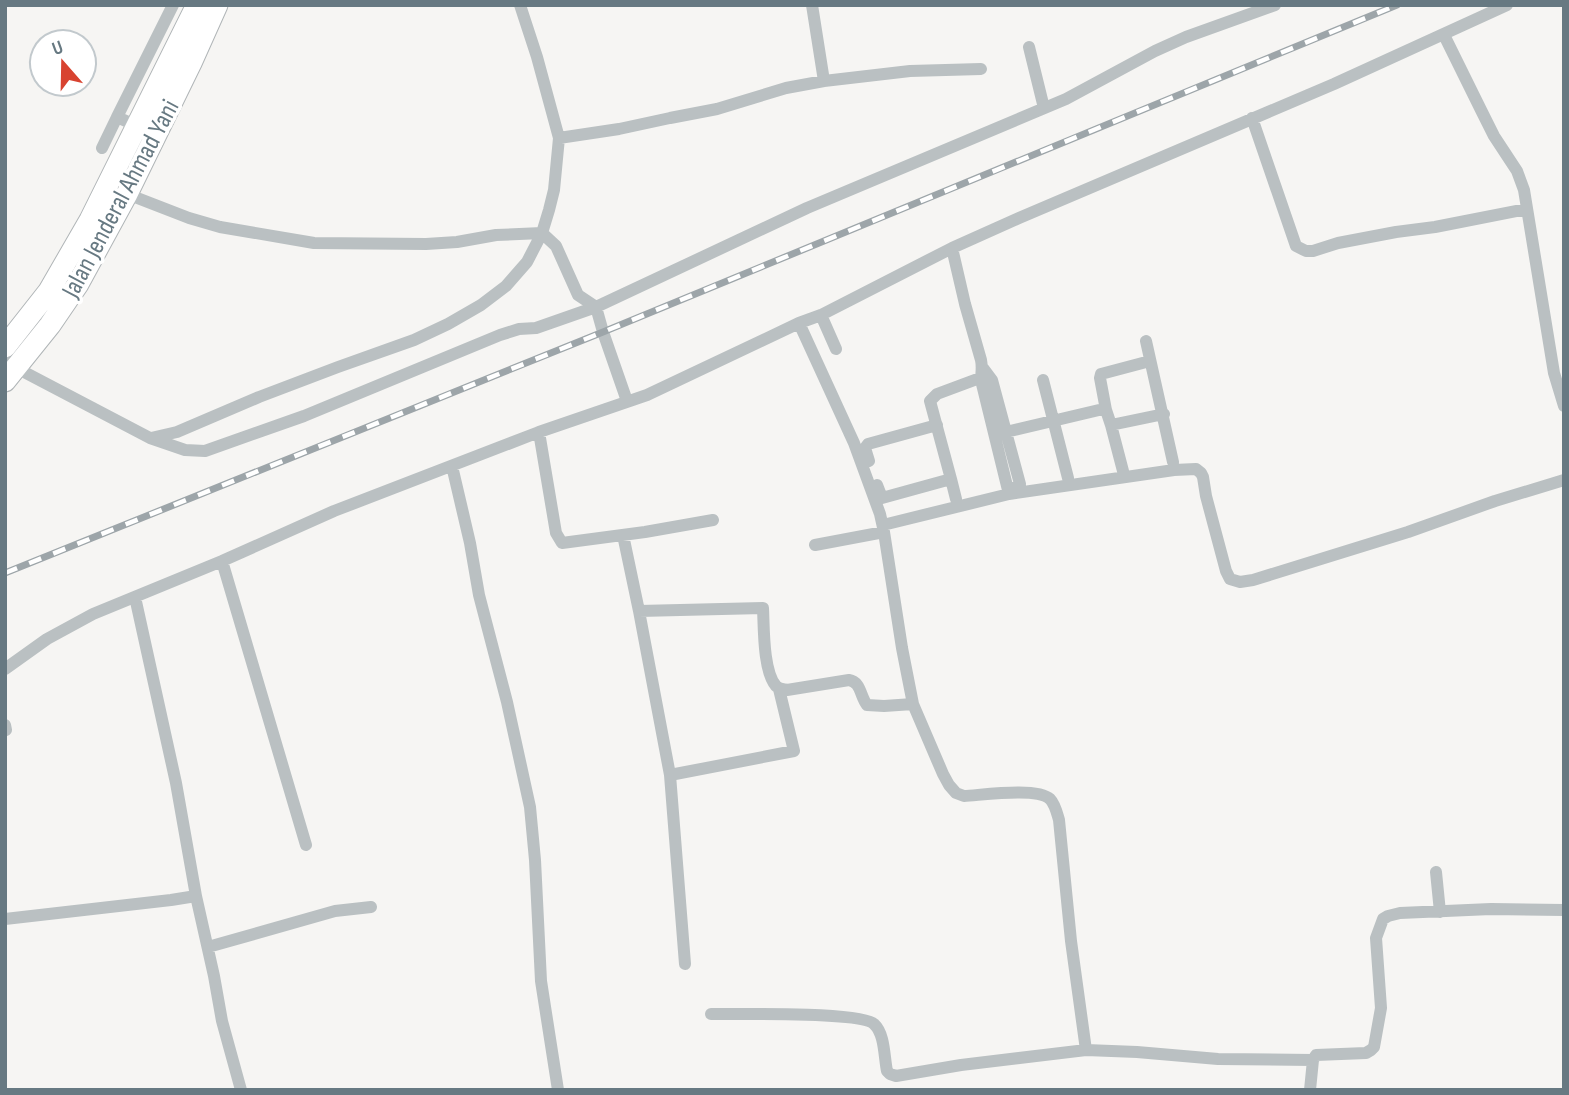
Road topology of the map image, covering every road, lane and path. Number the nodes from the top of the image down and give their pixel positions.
1 (173, 5) edge
2 (197, 5) edge
3 (217, 5) edge
4 (520, 5) edge
5 (812, 5) edge
6 (1275, 5) edge
7 (1507, 5) edge
8 (1444, 35) junction
9 (155, 41) junction
10 (1029, 47) dead end
11 (175, 52) junction
12 (981, 69) dead end
13 (824, 81) junction
14 (1044, 108) junction
15 (117, 117) junction
16 (1252, 118) junction
17 (137, 126) junction
18 (559, 138) junction
19 (102, 148) dead end
20 (127, 194) junction
21 (1527, 209) junction
22 (542, 233) junction
23 (952, 248) junction
24 (596, 307) junction
25 (821, 315) junction
26 (799, 323) junction
27 (1146, 341) dead end
28 (5, 347) edge
29 (836, 349) dead end
30 (1150, 361) junction
31 (9, 370) edge
32 (984, 373) junction
33 (1043, 380) dead end
34 (627, 401) junction
35 (1564, 406) edge
36 (1106, 410) junction
37 (1164, 414) junction
38 (1053, 421) junction
39 (937, 425) junction
40 (1111, 425) junction
41 (539, 432) junction
42 (150, 438) junction
43 (1173, 462) dead end
44 (452, 466) junction
45 (1123, 471) dead end
46 (1068, 478) dead end
47 (951, 479) junction
48 (1564, 480) edge
49 (956, 499) dead end
50 (713, 520) dead end
51 (884, 529) junction
52 (623, 535) junction
53 (815, 545) dead end
54 (222, 561) junction
55 (135, 597) junction
56 (639, 611) junction
57 (5, 668) edge
58 (779, 689) junction
59 (913, 704) junction
60 (670, 775) junction
61 (306, 845) dead end
62 (1436, 872) dead end
63 (196, 896) junction
64 (371, 907) dead end
65 (1564, 910) edge
66 (1440, 912) junction
67 (5, 919) edge
68 (208, 947) junction
69 (685, 964) dead end
70 (711, 1014) dead end
71 (1086, 1050) junction
72 (1313, 1059) junction
73 (241, 1090) edge
74 (558, 1090) edge
75 (1310, 1090) edge

1 - 9 street
2 - 11 highway
3 - 20 highway, Jalan Jenderal Ahmad Yani
4 - 18 street
5 - 13 street
6 - 14 street
7 - 8 street
8 - 16 street
8 - 21 street
9 - 11 street
9 - 15 street
10 - 14 street
11 - 17 highway
12 - 13 street
13 - 18 street
14 - 24 street
15 - 17 street
15 - 19 street
16 - 21 street
16 - 23 street
17 - 28 highway
18 - 22 street
20 - 22 street
20 - 31 highway, Jalan Jenderal Ahmad Yani
21 - 35 street
22 - 24 street
22 - 42 street
23 - 25 street
23 - 32 street
24 - 34 street
24 - 42 street
25 - 26 street
25 - 29 street
26 - 34 street
26 - 51 street
27 - 30 street
30 - 36 street
30 - 37 street
31 - 42 street
32 - 38 street
32 - 39 street
33 - 38 street
34 - 41 street
36 - 38 street
36 - 40 street
37 - 40 street
37 - 43 street
38 - 46 street
39 - 47 street
39 - 47 street
40 - 45 street
41 - 44 street
41 - 52 street
44 - 54 street
44 - 74 street
47 - 49 street
48 - 51 street
50 - 52 street
51 - 53 street
51 - 59 street
52 - 56 street
54 - 55 street
54 - 61 street
55 - 57 street
55 - 63 street
56 - 58 street
56 - 60 street
58 - 59 street
58 - 60 street
59 - 71 street
60 - 69 street
62 - 66 street
63 - 67 street
63 - 68 street
64 - 68 street
65 - 66 street
66 - 72 street
68 - 73 street
70 - 71 street
71 - 72 street
72 - 75 street

